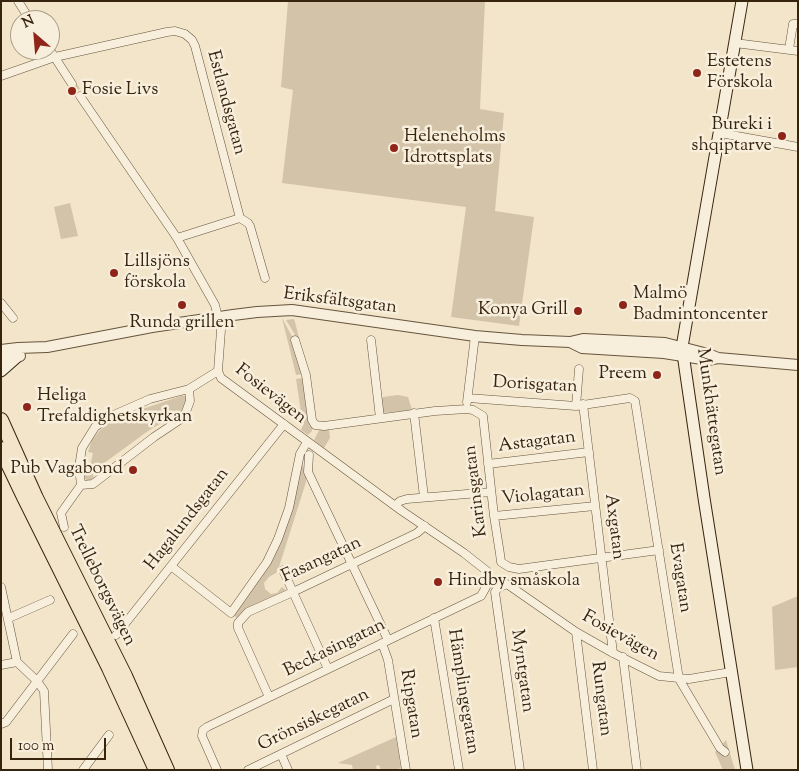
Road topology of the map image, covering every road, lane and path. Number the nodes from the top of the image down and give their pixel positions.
1 (742, 1) edge
2 (798, 24) edge
3 (735, 42) junction
4 (789, 49) junction
5 (798, 50) edge
6 (60, 57) edge
7 (49, 60) edge
8 (56, 60) edge
9 (1, 76) edge
10 (72, 84) tunnel mouth
11 (80, 96) tunnel mouth
12 (720, 133) junction
13 (798, 147) edge
14 (240, 218) junction
15 (177, 238) junction
16 (264, 278) dead end
17 (1, 303) edge
18 (219, 317) junction
19 (14, 318) dead end
20 (475, 336) junction
21 (295, 340) dead end
22 (370, 340) dead end
23 (48, 346) junction
24 (1, 350) edge
25 (682, 352) junction
26 (18, 356) junction
27 (1, 360) edge
28 (798, 365) edge
29 (579, 369) dead end
30 (1, 371) edge
31 (218, 371) junction
32 (189, 389) junction
33 (468, 398) junction
34 (630, 398) joint
35 (482, 399) junction
36 (580, 405) junction
37 (467, 409) junction
38 (414, 413) junction
39 (483, 416) junction
40 (380, 418) junction
41 (1, 420) edge
42 (284, 424) junction
43 (307, 442) junction
44 (1, 449) edge
45 (589, 452) junction
46 (309, 455) dead end
47 (488, 464) junction
48 (81, 485) junction
49 (491, 492) junction
50 (424, 497) junction
51 (395, 506) junction
52 (594, 506) junction
53 (494, 516) junction
54 (425, 526) junction
55 (64, 527) dead end
56 (659, 550) junction
57 (602, 559) junction
58 (352, 564) junction
59 (171, 566) junction
60 (283, 570) dead end
61 (507, 584) joint
62 (1, 587) edge
63 (293, 592) junction
64 (481, 596) joint
65 (50, 600) dead end
66 (9, 618) junction
67 (434, 618) junction
68 (576, 632) junction
69 (73, 634) dead end
70 (116, 635) dead end
71 (385, 642) junction
72 (614, 653) junction
73 (622, 657) junction
74 (17, 662) junction
75 (1, 665) edge
76 (328, 669) junction
77 (731, 672) junction
78 (679, 679) junction
79 (37, 681) junction
80 (269, 697) junction
81 (394, 700) junction
82 (1, 724) edge
83 (109, 735) dead end
84 (725, 752) dead end
85 (281, 754) junction
86 (48, 770) edge
87 (83, 770) edge
88 (156, 770) edge
89 (167, 770) edge
90 (217, 770) edge
91 (248, 770) edge
92 (288, 770) edge
93 (406, 770) edge
94 (459, 770) edge
95 (520, 770) edge
96 (594, 770) edge
97 (637, 770) edge
98 (747, 770) edge

1 - 3 main road, Munkhättegatan
2 - 4 street
3 - 4 street
3 - 12 main road, Munkhättegatan
4 - 5 street
6 - 14 street, Estlandsgatan
7 - 9 street
8 - 10 street
11 - 15 street, Fosievägen
12 - 13 street
12 - 25 main road, Munkhättegatan
14 - 15 street
14 - 16 street, Estlandsgatan
15 - 18 street, Fosievägen
17 - 19 street
18 - 20 street, Eriksfältsgatan
18 - 23 street, Eriksfältsgatan
18 - 31 street, Fosievägen
20 - 25 street, Eriksfältsgatan
20 - 33 street
21 - 40 street
22 - 40 street
23 - 24 street, Eriksfältsgatan
23 - 26 street, Eriksfältsgatan
25 - 28 street, Eriksfältsgatan
25 - 77 main road, Munkhättegatan
26 - 27 street, Eriksfältsgatan
26 - 30 main road
29 - 36 street, Axgatan
31 - 32 street
31 - 42 street, Fosievägen
32 - 48 street
32 - 48 street
33 - 35 street, Dorisgatan
33 - 37 street
34 - 36 street, Dorisgatan
34 - 56 street, Evagatan
35 - 36 street, Dorisgatan
35 - 39 street, Karinsgatan
36 - 45 street, Axgatan
37 - 38 street
37 - 39 street
38 - 40 street
38 - 50 street
39 - 47 street, Karinsgatan
41 - 89 highway, Trelleborgsvägen
42 - 43 street, Fosievägen
42 - 59 street, Hagalundsgatan
43 - 51 street, Fosievägen
43 - 59 street
44 - 88 highway, Trelleborgsvägen
45 - 47 street, Astagatan
45 - 52 street, Axgatan
46 - 58 street, Ripgatan
47 - 49 street, Karinsgatan
48 - 55 street
49 - 50 street
49 - 53 street, Karinsgatan
50 - 51 street
51 - 54 street, Fosievägen
52 - 53 street, Violagatan
52 - 57 street, Axgatan
53 - 57 street, Karinsgatan
54 - 58 street, Fasangatan
54 - 64 street, Fosievägen
56 - 57 street
56 - 78 street, Evagatan
57 - 72 street, Axgatan
58 - 63 street, Fasangatan
58 - 71 street, Ripgatan
59 - 70 street, Hagalundsgatan
60 - 63 street
61 - 68 street, Fosievägen
61 - 95 street, Myntgatan
62 - 66 street
63 - 76 street
63 - 80 street, Fasangatan
64 - 67 street, Beckasingatan
65 - 66 street
66 - 74 street
67 - 71 street, Beckasingatan
67 - 94 street, Hämplingegatan
68 - 72 street, Fosievägen
68 - 96 street, Rungatan
69 - 79 street
71 - 76 street, Beckasingatan
71 - 81 street, Ripgatan
72 - 73 street, Fosievägen
73 - 78 street, Fosievägen
73 - 97 street
74 - 75 street
74 - 79 street
76 - 80 street, Beckasingatan
77 - 78 street, Fosievägen
77 - 98 main road, Munkhättegatan
78 - 84 street, Evagatan
79 - 82 street
79 - 86 street
80 - 90 street, Beckasingatan
81 - 85 street, Grönsiskegatan
81 - 93 street, Ripgatan
83 - 87 street
85 - 91 street, Grönsiskegatan
85 - 92 street

